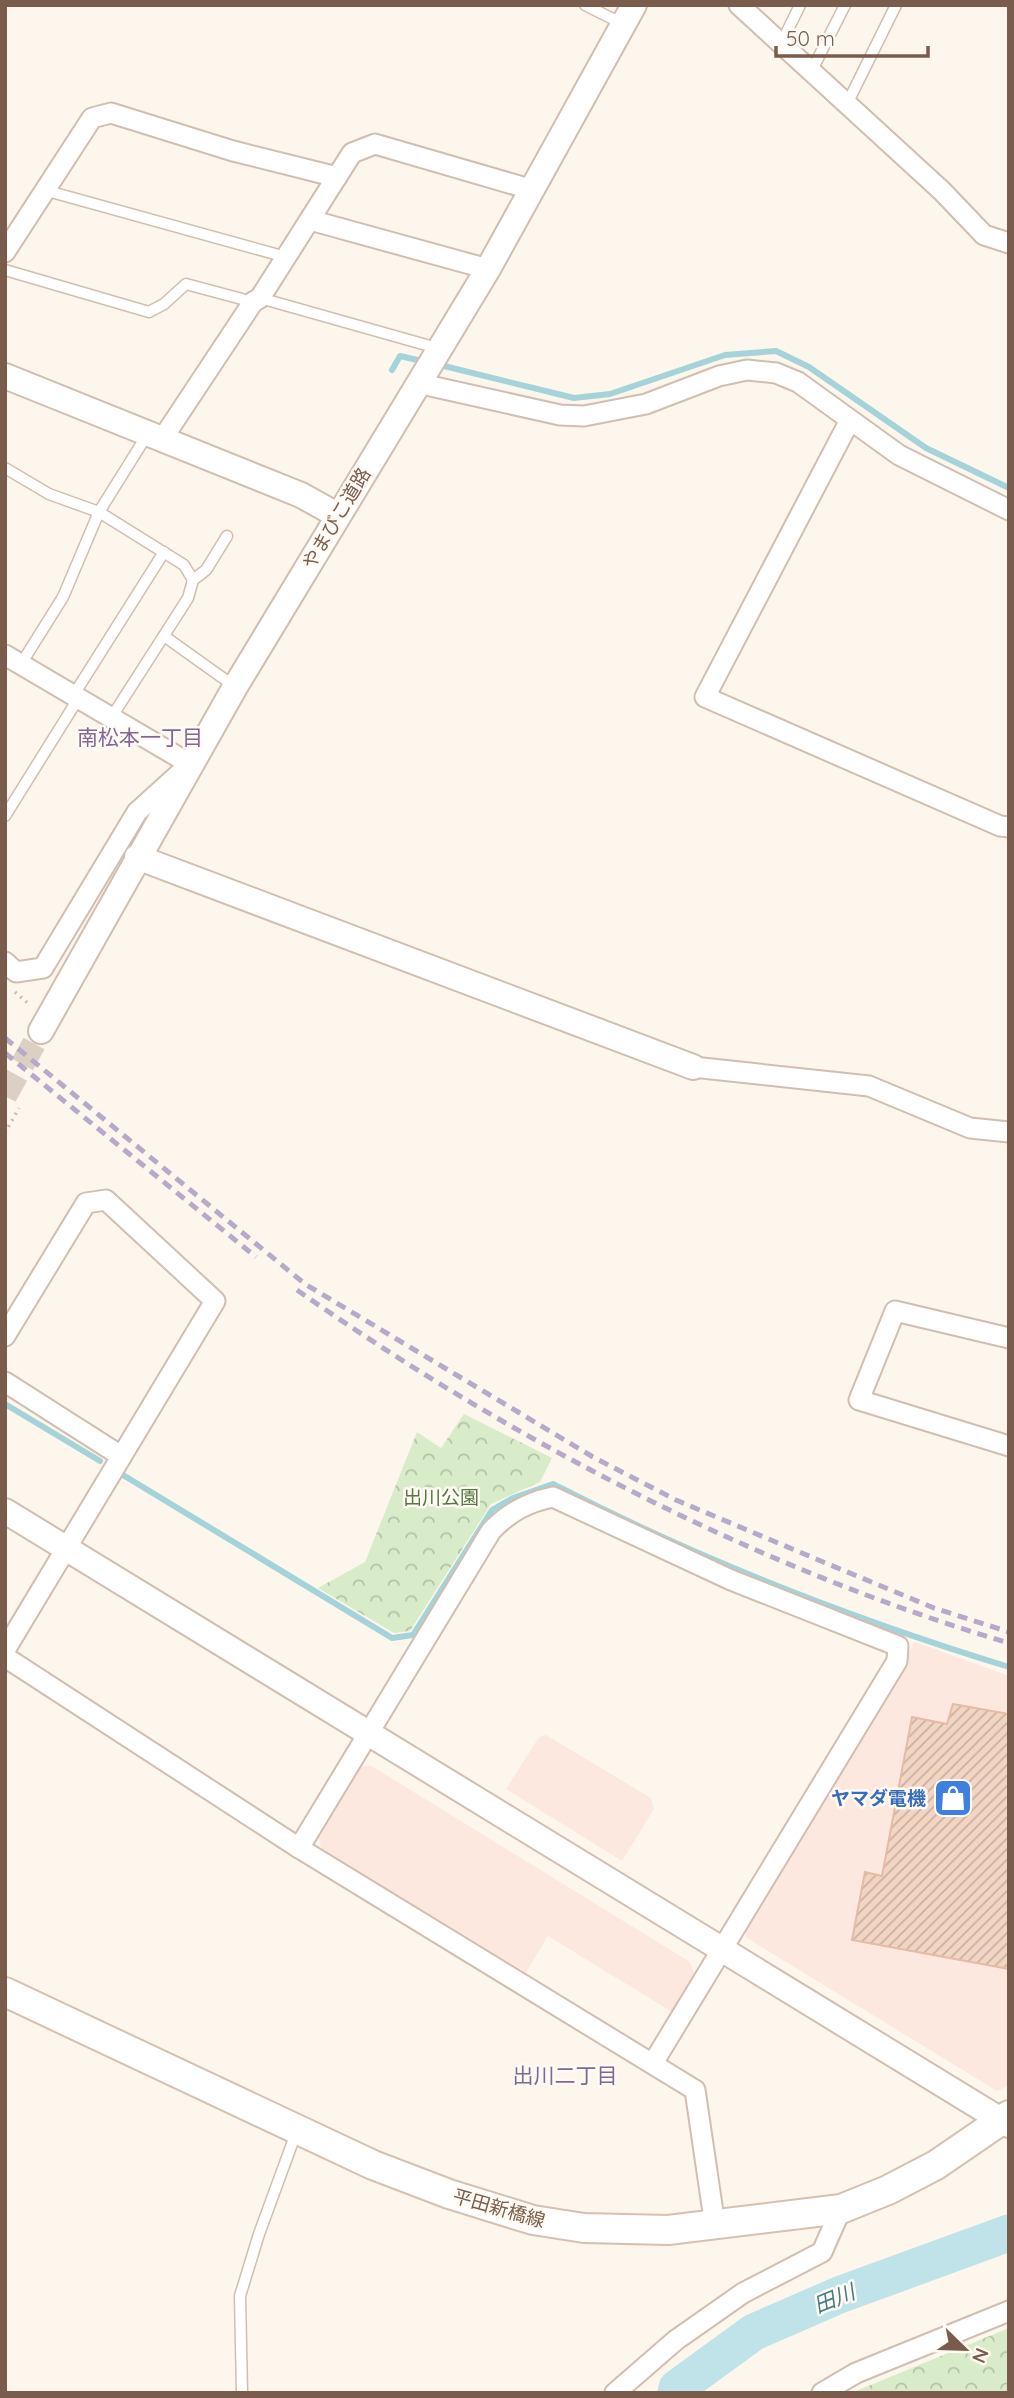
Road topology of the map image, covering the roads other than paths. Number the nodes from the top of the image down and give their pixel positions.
1 (585, 5) edge
2 (800, 5) edge
3 (845, 5) edge
4 (896, 5) edge
5 (751, 9) edge
6 (628, 15) edge
7 (781, 44) junction
8 (811, 72) junction
9 (847, 104) junction
10 (337, 177) junction
11 (44, 190) junction
12 (533, 190) junction
13 (310, 220) junction
14 (1009, 243) edge
15 (5, 252) edge
16 (286, 257) junction
17 (488, 269) junction
18 (5, 271) edge
19 (256, 300) junction
20 (436, 350) junction
21 (5, 376) edge
22 (419, 379) junction
23 (849, 422) junction
24 (155, 435) junction
25 (5, 468) edge
26 (1009, 510) edge
27 (99, 512) junction
28 (337, 515) junction
29 (227, 536) dead end
30 (164, 552) junction
31 (193, 580) junction
32 (164, 636) junction
33 (13, 660) edge
34 (235, 687) junction
35 (76, 698) junction
36 (111, 718) junction
37 (190, 764) junction
38 (5, 816) edge
39 (1009, 827) edge
40 (137, 857) junction
41 (5, 962) edge
42 (36, 1023) tunnel mouth
43 (693, 1067) joint
44 (1009, 1132) edge
45 (5, 1336) edge
46 (1009, 1338) edge
47 (5, 1382) edge
48 (1009, 1446) edge
49 (121, 1456) junction
50 (5, 1511) edge
51 (66, 1549) junction
52 (5, 1650) edge
53 (5, 1657) edge
54 (369, 1734) junction
55 (299, 1848) junction
56 (721, 1950) junction
57 (5, 1992) edge
58 (653, 2063) junction
59 (1006, 2120) edge
60 (297, 2132) junction
61 (841, 2209) junction
62 (715, 2227) junction
63 (1009, 2311) edge
64 (242, 2393) edge
65 (615, 2393) edge
66 (822, 2393) edge

1 - 6 lane
2 - 7 lane
3 - 8 lane
4 - 9 lane
5 - 7 street
6 - 12 street, やまびこ道路
7 - 8 street
8 - 9 street
9 - 14 street
10 - 11 street
10 - 12 street
10 - 13 street
11 - 15 street
11 - 16 lane
12 - 17 street, やまびこ道路
13 - 16 street
13 - 17 street
16 - 19 street
17 - 20 street, やまびこ道路
18 - 19 lane
19 - 20 lane
19 - 24 street
20 - 22 street, やまびこ道路
21 - 24 street
22 - 23 street
22 - 28 street, やまびこ道路
23 - 26 street
23 - 39 street
24 - 27 lane
24 - 28 street
25 - 27 lane
27 - 30 lane
27 - 33 lane
28 - 34 street, やまびこ道路
29 - 31 lane
30 - 31 lane
30 - 35 lane
31 - 32 lane
32 - 34 lane
32 - 36 lane
33 - 35 street
34 - 37 street, やまびこ道路
35 - 36 street
35 - 38 lane
36 - 37 street
37 - 40 street, やまびこ道路
37 - 41 street
40 - 42 street, やまびこ道路
40 - 43 street
43 - 44 street
45 - 49 street
46 - 48 street
47 - 49 street
49 - 51 street
50 - 51 street
51 - 52 street
51 - 54 street
53 - 55 street
54 - 55 street
54 - 56 street
54 - 56 street
55 - 58 street
56 - 58 street
56 - 59 street
57 - 60 main road, 平田新橋線
58 - 62 street
59 - 61 main road, 平田新橋線
60 - 62 main road, 平田新橋線
60 - 64 lane
61 - 62 main road, 平田新橋線
61 - 65 street
63 - 66 street

